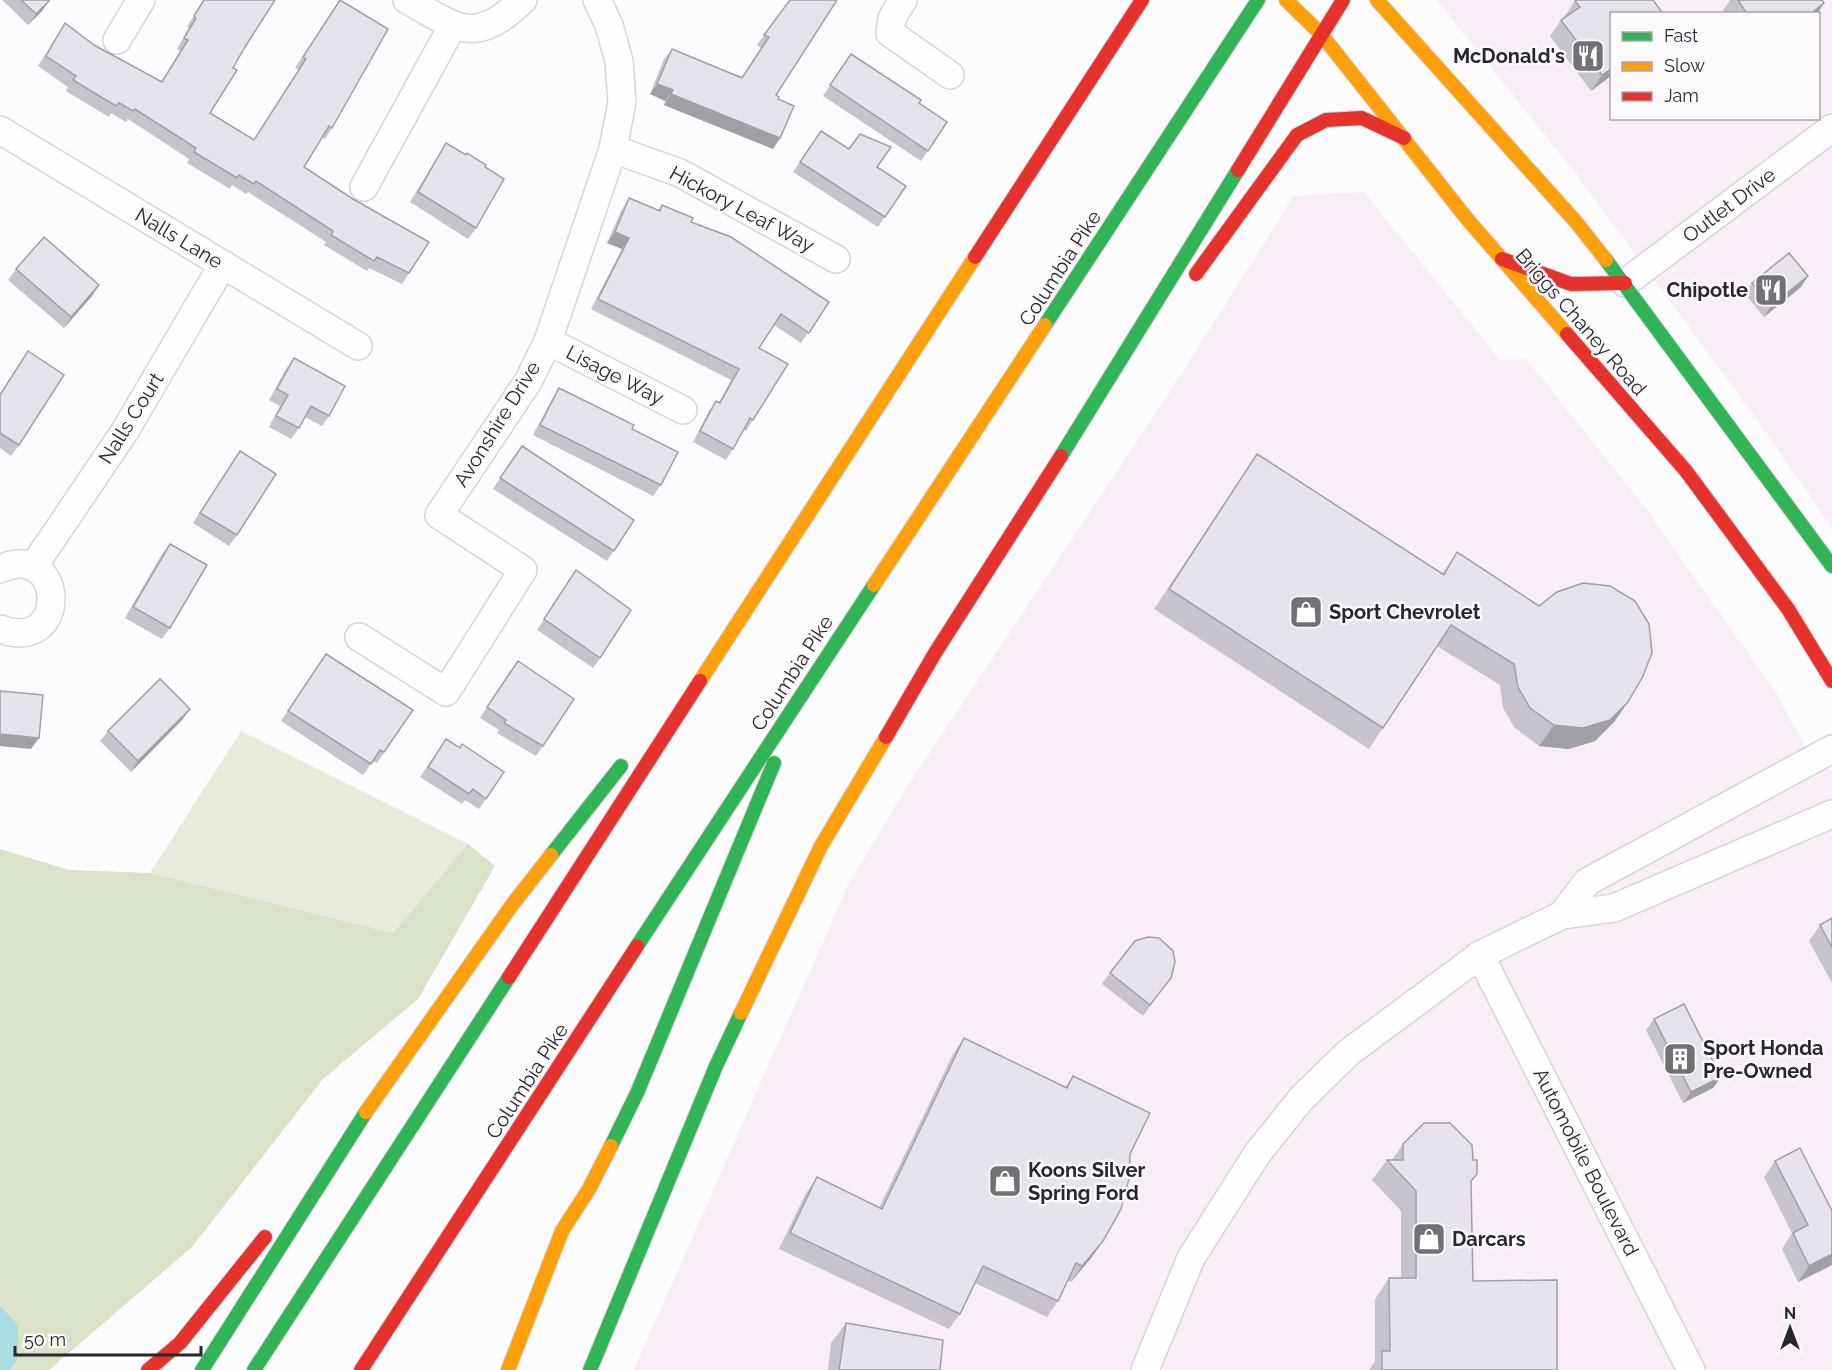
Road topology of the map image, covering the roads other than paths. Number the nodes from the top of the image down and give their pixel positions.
1 (141, 0) edge
2 (407, 0) edge
3 (523, 0) edge
4 (597, 0) edge
5 (903, 0) edge
6 (1142, 0) edge
7 (1258, 0) edge
8 (1286, 0) edge
9 (1343, 0) edge
10 (1377, 0) edge
11 (453, 25) junction
12 (1321, 34) junction
13 (117, 40) dead end
14 (950, 75) dead end
15 (1832, 128) edge
16 (0, 130) edge
17 (1404, 138) junction
18 (613, 148) junction
19 (364, 187) dead end
20 (1500, 258) junction
21 (836, 259) dead end
22 (223, 264) junction
23 (1625, 283) junction
24 (1184, 290) dead end
25 (1156, 329) dead end
26 (548, 341) junction
27 (358, 346) dead end
28 (683, 410) dead end
29 (1044, 484) junction
30 (1832, 566) edge
31 (33, 567) junction
32 (0, 569) edge
33 (753, 598) junction
34 (0, 629) edge
35 (358, 637) dead end
36 (1832, 681) edge
37 (807, 684) junction
38 (658, 719) dead end
39 (1832, 749) edge
40 (629, 756) dead end
41 (1832, 814) edge
42 (1562, 915) junction
43 (1480, 955) junction
44 (369, 1107) junction
45 (590, 1189) junction
46 (289, 1207) dead end
47 (275, 1225) dead end
48 (573, 1242) dead end
49 (148, 1370) edge
50 (202, 1370) edge
51 (254, 1370) edge
52 (361, 1370) edge
53 (508, 1370) edge
54 (590, 1370) edge
55 (1145, 1370) edge
56 (1691, 1370) edge

1 - 13 street
2 - 11 street
3 - 11 street
4 - 18 street, Avonshire Drive
5 - 14 street
6 - 33 main road
7 - 37 main road, Columbia Pike
8 - 12 main road, Briggs Chaney Road
9 - 12 main road
10 - 23 main road
11 - 19 street
12 - 17 main road, Briggs Chaney Road
12 - 29 main road
15 - 23 street, Outlet Drive
16 - 22 street, Nalls Lane
17 - 20 main road, Briggs Chaney Road
17 - 24 main road
18 - 21 street, Hickory Leaf Way
18 - 26 street, Avonshire Drive
20 - 23 main road
20 - 36 main road, Briggs Chaney Road
22 - 27 street, Nalls Lane
22 - 31 street, Nalls Court
23 - 30 main road
25 - 29 main road
26 - 28 street, Lisage Way
26 - 35 street, Avonshire Drive
29 - 54 main road
31 - 32 street
31 - 34 street
33 - 38 main road
33 - 51 main road
37 - 45 main road
37 - 52 main road, Columbia Pike
39 - 42 street
40 - 44 main road
41 - 42 street
42 - 43 street
43 - 55 street
43 - 56 street, Automobile Boulevard
44 - 46 main road
44 - 50 main road
45 - 48 main road
45 - 53 main road
47 - 49 main road

